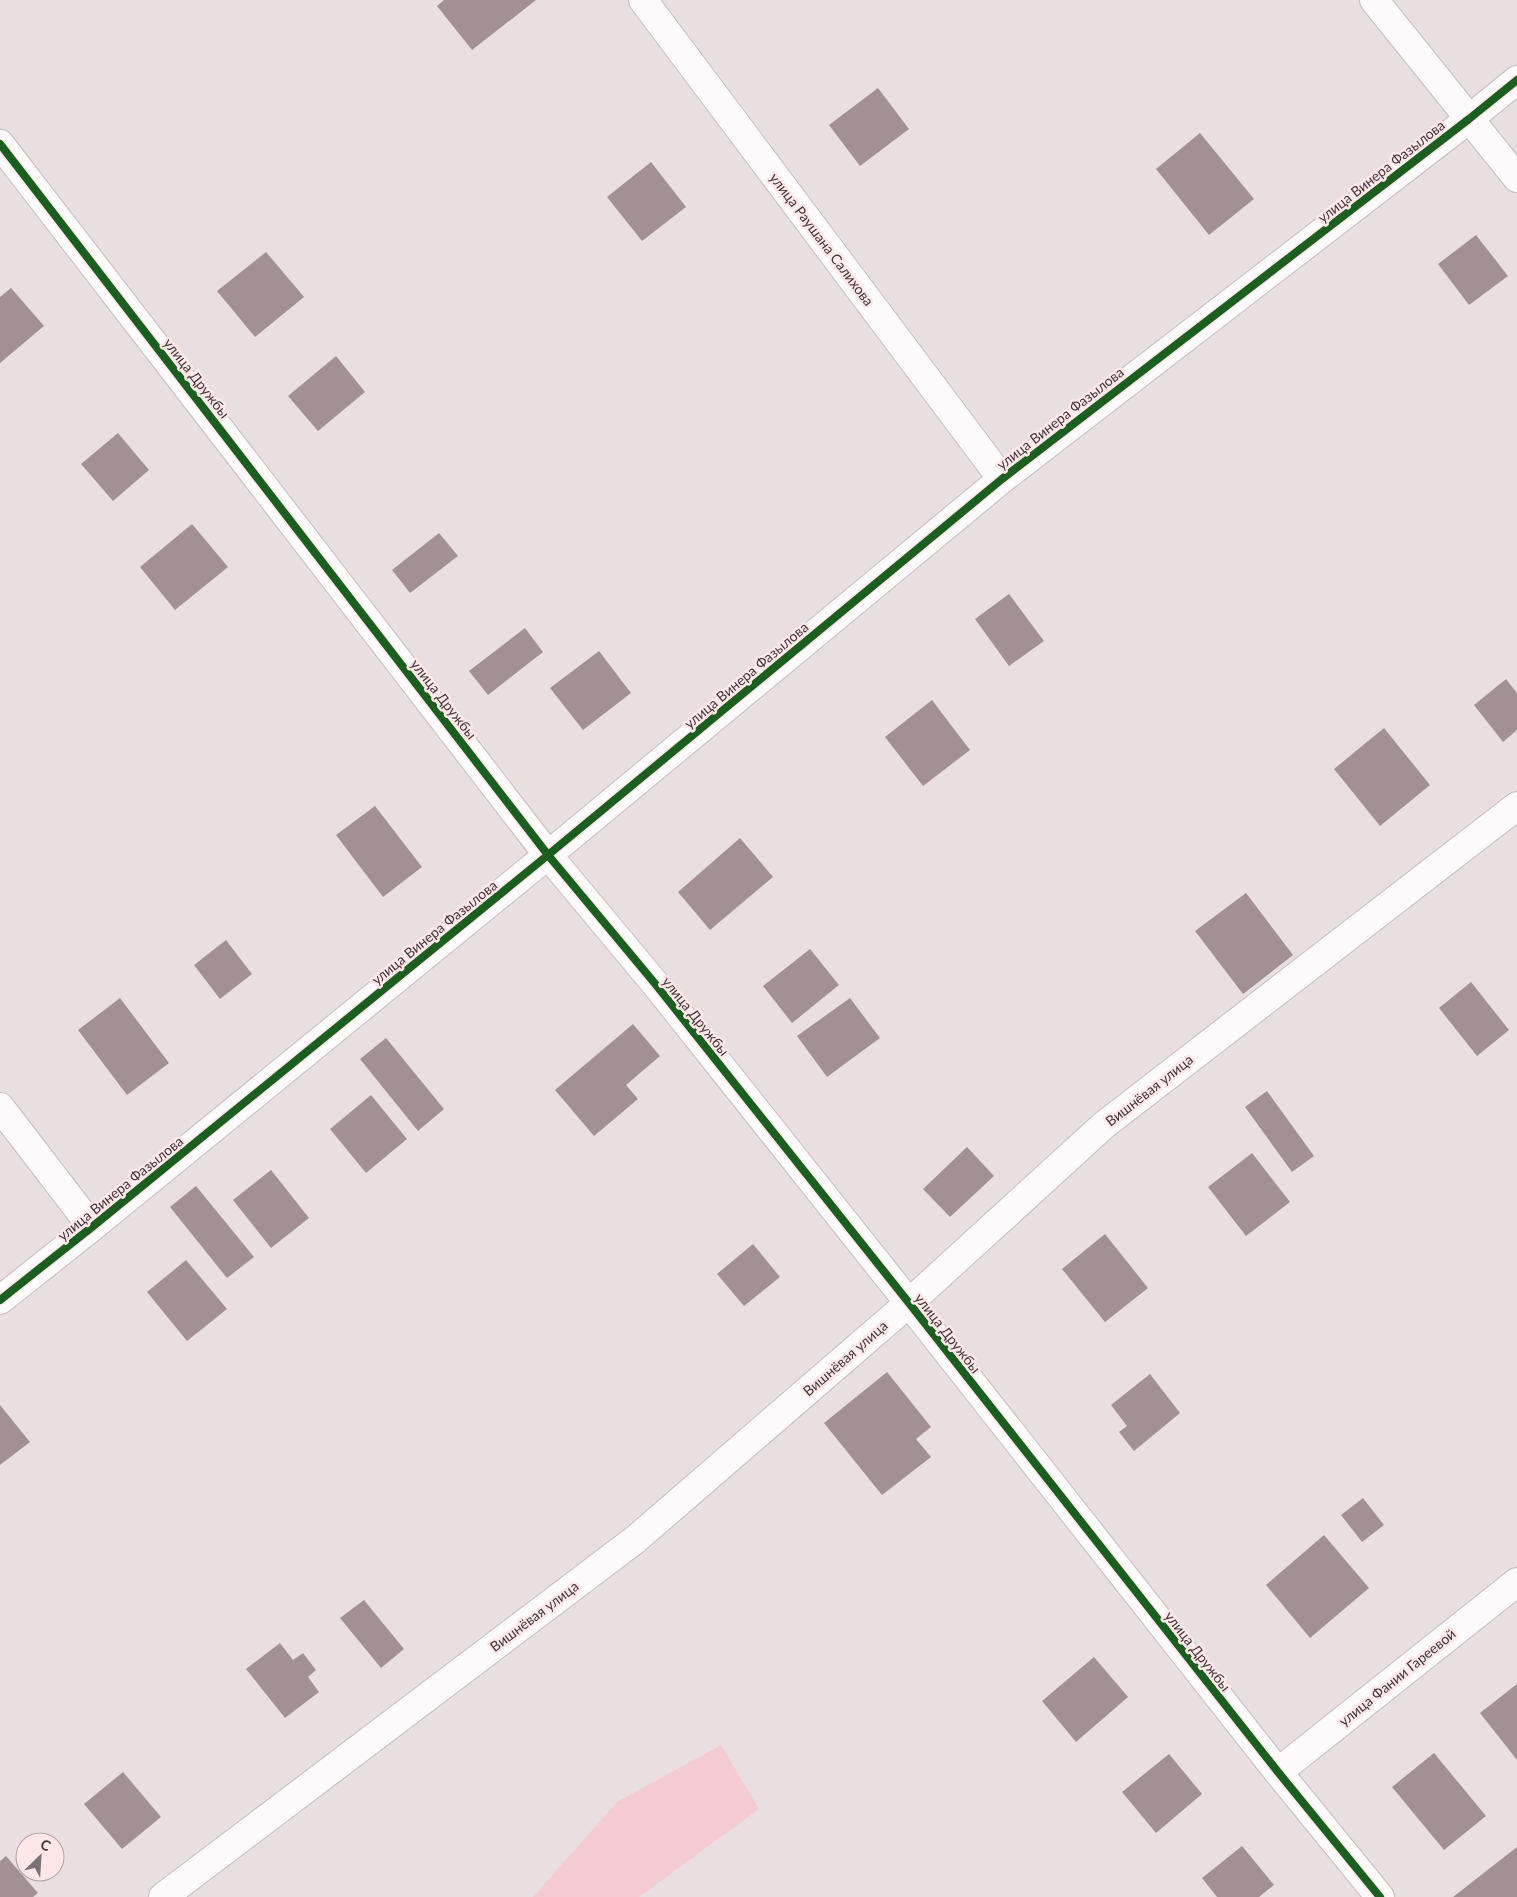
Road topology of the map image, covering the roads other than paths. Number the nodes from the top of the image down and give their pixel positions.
1 (643, 0) edge
2 (1374, 0) edge
3 (1517, 80) edge
4 (1469, 119) junction
5 (0, 144) edge
6 (1517, 178) edge
7 (1002, 479) junction
8 (1517, 806) edge
9 (548, 855) junction
10 (0, 1107) edge
11 (92, 1228) junction
12 (0, 1300) edge
13 (909, 1303) junction
14 (1517, 1582) edge
15 (1278, 1772) junction
16 (163, 1897) edge
17 (1380, 1897) edge

1 - 7 street, улица Раушана Салихова
2 - 4 street
3 - 4 street, улица Винера Фазылова
4 - 6 street
4 - 7 street, улица Винера Фазылова
5 - 9 street, улица Дружбы
7 - 9 street, улица Винера Фазылова
8 - 13 street, Вишнёвая улица
9 - 11 street, улица Винера Фазылова
9 - 13 street, улица Дружбы
10 - 11 street
11 - 12 street, улица Винера Фазылова
13 - 15 street, улица Дружбы
13 - 16 street, Вишнёвая улица
14 - 15 street, улица Фании Гареевой
15 - 17 street, улица Дружбы

